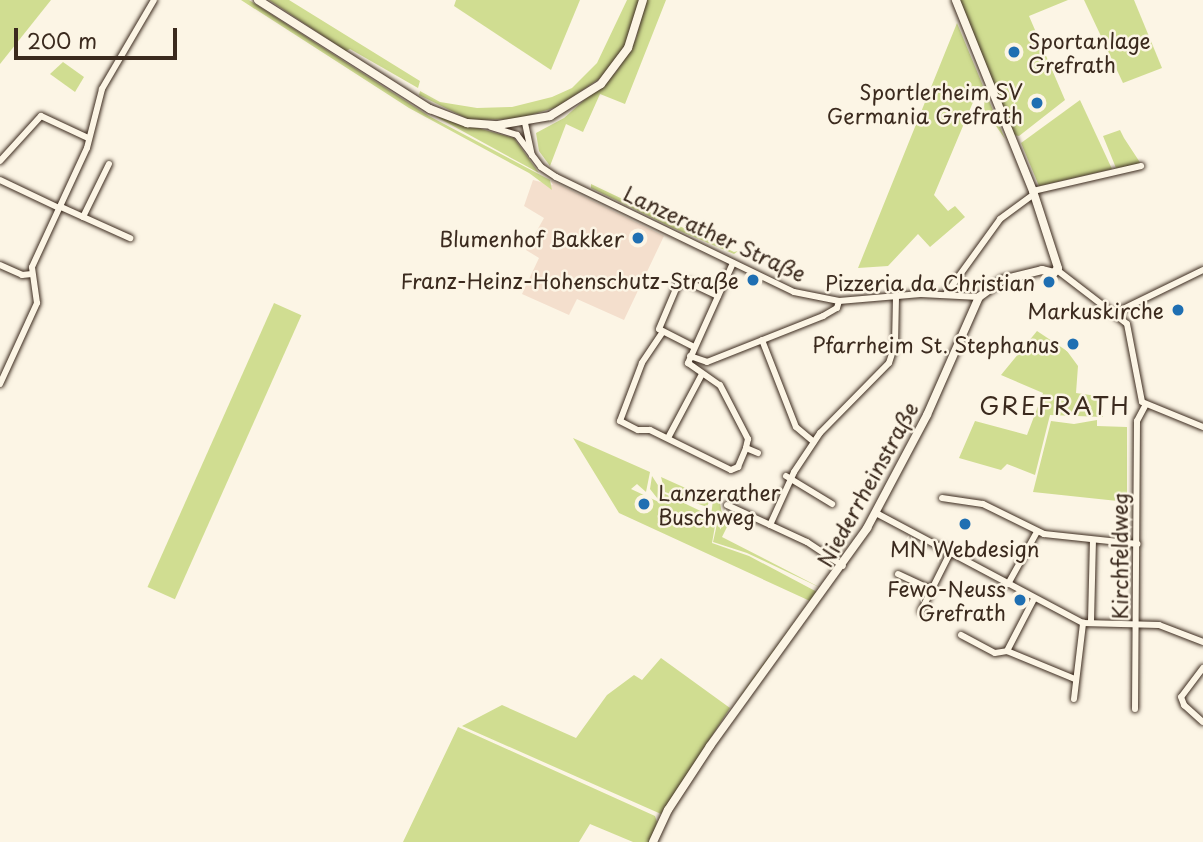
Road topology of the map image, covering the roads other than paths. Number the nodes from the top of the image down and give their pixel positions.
1 (154, 0) edge
2 (258, 0) edge
3 (643, 0) edge
4 (956, 0) edge
5 (525, 122) junction
6 (482, 125) junction
7 (88, 138) junction
8 (524, 145) junction
9 (533, 157) junction
10 (0, 160) edge
11 (109, 164) dead end
12 (1141, 166) dead end
13 (0, 180) edge
14 (1034, 192) junction
15 (60, 207) junction
16 (83, 217) junction
17 (130, 237) dead end
18 (1053, 259) junction
19 (733, 263) junction
20 (0, 265) edge
21 (1045, 269) junction
22 (1058, 270) junction
23 (1203, 270) edge
24 (33, 274) junction
25 (946, 294) junction
26 (718, 296) junction
27 (896, 296) junction
28 (979, 297) junction
29 (839, 301) junction
30 (1116, 312) junction
31 (662, 332) junction
32 (762, 340) junction
33 (694, 347) junction
34 (690, 356) junction
35 (702, 374) junction
36 (0, 384) edge
37 (1145, 406) junction
38 (1203, 428) edge
39 (668, 438) junction
40 (814, 442) junction
41 (746, 448) junction
42 (758, 453) dead end
43 (789, 478) junction
44 (942, 498) dead end
45 (832, 504) dead end
46 (727, 505) dead end
47 (876, 513) junction
48 (770, 525) junction
49 (1037, 532) junction
50 (1093, 540) junction
51 (1137, 544) junction
52 (950, 553) junction
53 (843, 566) junction
54 (898, 574) dead end
55 (1008, 584) junction
56 (930, 589) junction
57 (1034, 599) junction
58 (921, 611) dead end
59 (1091, 621) junction
60 (1083, 623) junction
61 (1137, 624) junction
62 (961, 635) dead end
63 (1203, 642) edge
64 (1007, 651) junction
65 (1203, 668) edge
66 (1075, 679) junction
67 (1074, 699) dead end
68 (1135, 709) dead end
69 (1203, 722) edge
70 (653, 842) edge

1 - 7 street
2 - 6 main road
3 - 5 main road
4 - 14 main road
5 - 6 main road
5 - 8 street
5 - 9 street
6 - 8 street
7 - 10 street
7 - 15 street
8 - 9 street, Lanzerather Straße
9 - 19 street, Lanzerather Straße
11 - 16 street
12 - 14 street
13 - 15 street
14 - 18 main road
14 - 25 street
15 - 16 street
15 - 24 street
16 - 17 street
18 - 21 main road
18 - 22 main road
19 - 26 street
19 - 29 street, Lanzerather Straße
20 - 24 street
21 - 22 main road
21 - 28 main road
22 - 30 street
23 - 30 street
24 - 36 street
25 - 27 street, Lanzerather Straße
25 - 28 street, Lanzerather Straße
26 - 31 street
26 - 33 street
27 - 29 street, Lanzerather Straße
27 - 40 street
28 - 47 main road, Niederrheinstraße
29 - 32 street
30 - 37 street
31 - 33 street
31 - 39 street
32 - 34 street
32 - 40 street
33 - 34 street
34 - 35 street
35 - 39 street
35 - 41 street
37 - 38 street
37 - 51 street, Kirchfeldweg
39 - 41 street
40 - 43 street
41 - 42 street
43 - 45 street
43 - 48 street
44 - 49 street
46 - 48 street
47 - 52 street
47 - 53 main road, Niederrheinstraße
48 - 53 street
49 - 50 street
49 - 55 street
50 - 51 street
50 - 59 street
51 - 61 street, Kirchfeldweg
52 - 55 street
52 - 56 street
53 - 70 main road, Niederrheinstraße
54 - 56 street
55 - 57 street
56 - 58 street
57 - 60 street
57 - 64 street
59 - 60 street
59 - 61 street
60 - 66 street
61 - 63 street
61 - 68 street, Kirchfeldweg
62 - 64 street
64 - 66 street
65 - 69 street
66 - 67 street

